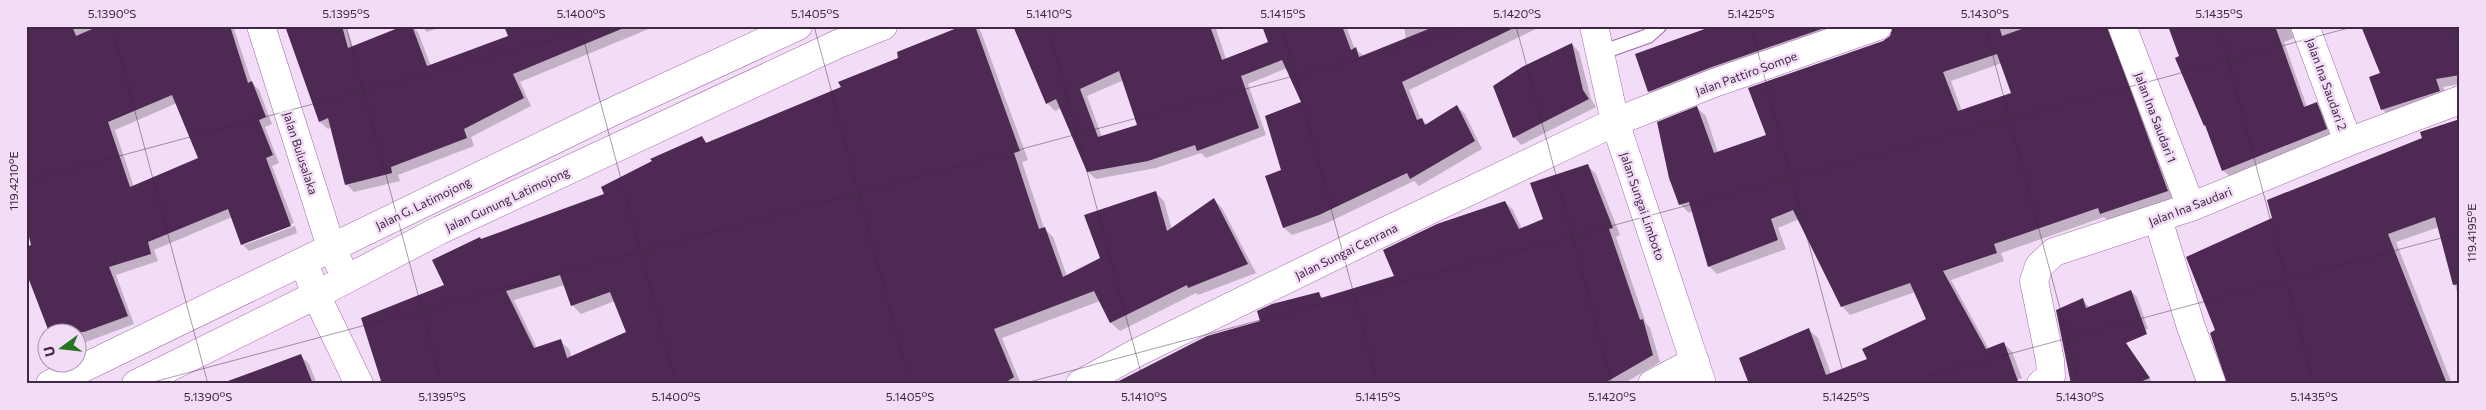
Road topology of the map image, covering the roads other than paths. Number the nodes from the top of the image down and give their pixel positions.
1 (261, 26) edge
2 (798, 26) edge
3 (883, 26) edge
4 (1594, 26) edge
5 (1659, 26) edge
6 (1878, 26) edge
7 (2122, 26) edge
8 (2305, 26) edge
9 (835, 35) edge
10 (1600, 53) junction
11 (2460, 100) edge
12 (1615, 122) junction
13 (2348, 142) junction
14 (2191, 207) junction
15 (2158, 219) junction
16 (330, 247) junction
17 (304, 262) junction
18 (346, 278) junction
19 (316, 295) junction
20 (1698, 372) edge
21 (50, 384) edge
22 (136, 384) edge
23 (359, 384) edge
24 (1080, 384) edge
25 (1652, 384) edge
26 (2041, 384) edge
27 (2212, 384) edge

1 - 16 street, Jalan Bulusalaka
2 - 16 street, Jalan G. Latimojong
3 - 9 street, Jalan Gunung Latimojong
4 - 10 street, Jalan Sungai Limboto
5 - 10 lane
6 - 12 street, Jalan Pattiro Sompe
7 - 14 street, Jalan Ina Saudari 1
8 - 13 street, Jalan Ina Saudari 2
9 - 18 street, Jalan Gunung Latimojong
10 - 12 street, Jalan Sungai Limboto
11 - 13 street, Jalan Ina Saudari
12 - 20 street, Jalan Sungai Limboto
12 - 24 street, Jalan Sungai Cenrana
13 - 14 street, Jalan Ina Saudari
14 - 15 street, Jalan Ina Saudari
15 - 26 street, Jalan Ina Saudari
15 - 27 street
16 - 17 street, Jalan G. Latimojong
16 - 18 street, Jalan Bulusalaka
17 - 19 street
17 - 21 street, Jalan G. Latimojong
18 - 19 street, Jalan Gunung Latimojong
19 - 22 street, Jalan Gunung Latimojong
19 - 23 street
20 - 25 street

